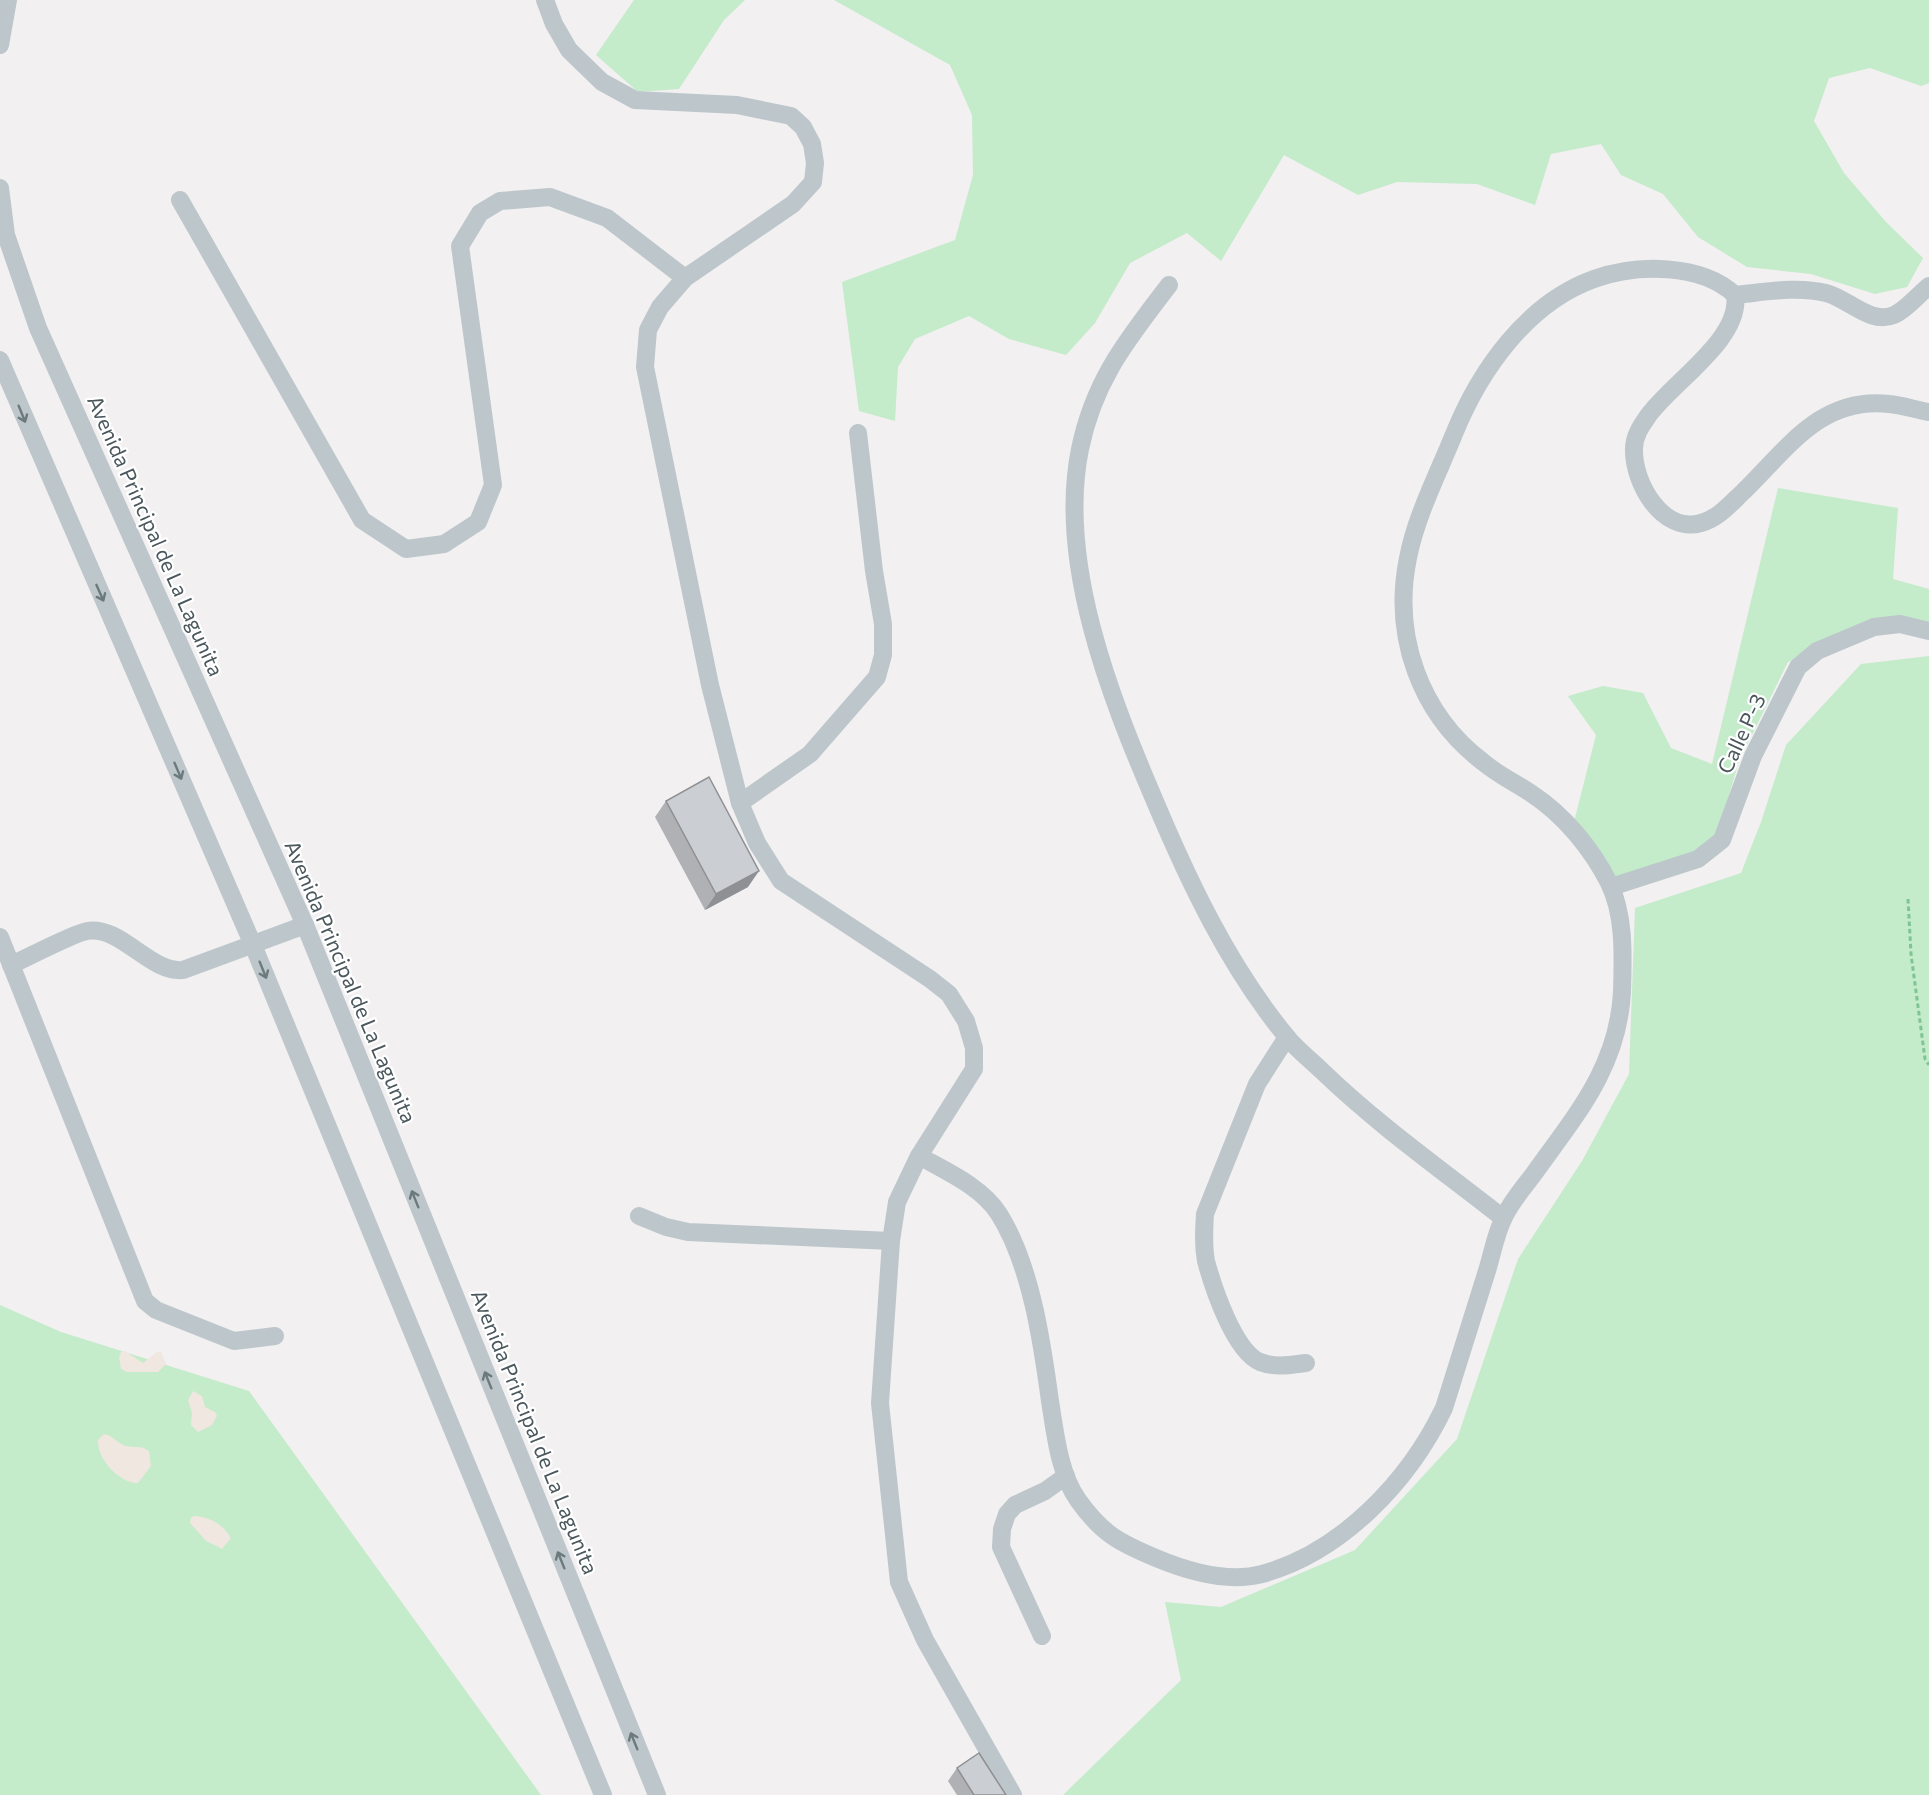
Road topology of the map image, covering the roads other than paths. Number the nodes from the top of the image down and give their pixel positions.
1 (8, 0) edge
2 (545, 0) edge
3 (0, 45) edge
4 (0, 188) edge
5 (180, 200) dead end
6 (685, 278) junction
7 (1168, 285) dead end
8 (1929, 286) edge
9 (1735, 295) junction
10 (0, 360) edge
11 (1929, 412) edge
12 (858, 433) dead end
13 (1929, 631) edge
14 (740, 803) junction
15 (1611, 887) junction
16 (305, 926) junction
17 (0, 937) edge
18 (253, 945) junction
19 (11, 965) junction
20 (1287, 1037) junction
21 (920, 1155) junction
22 (639, 1216) dead end
23 (1503, 1218) junction
24 (891, 1241) junction
25 (275, 1336) dead end
26 (1306, 1363) dead end
27 (1066, 1476) junction
28 (1042, 1636) dead end
29 (603, 1795) edge
30 (657, 1795) edge
31 (1013, 1795) edge

1 - 3 street
2 - 6 street
4 - 16 street, Avenida Principal de La Lagunita
5 - 6 street
6 - 14 street
7 - 20 street
8 - 9 street
9 - 11 street
9 - 15 street
10 -> 18 street
12 - 14 street
13 - 15 street, Calle P-3
14 - 21 street
15 - 23 street
16 - 18 street
30 -> 16 street, Avenida Principal de La Lagunita
17 - 19 street
18 - 19 street
18 -> 29 street
19 - 25 street
20 - 23 street
20 - 26 street
21 - 24 street
21 - 27 street
22 - 24 street
23 - 27 street
24 - 31 street
27 - 28 street

